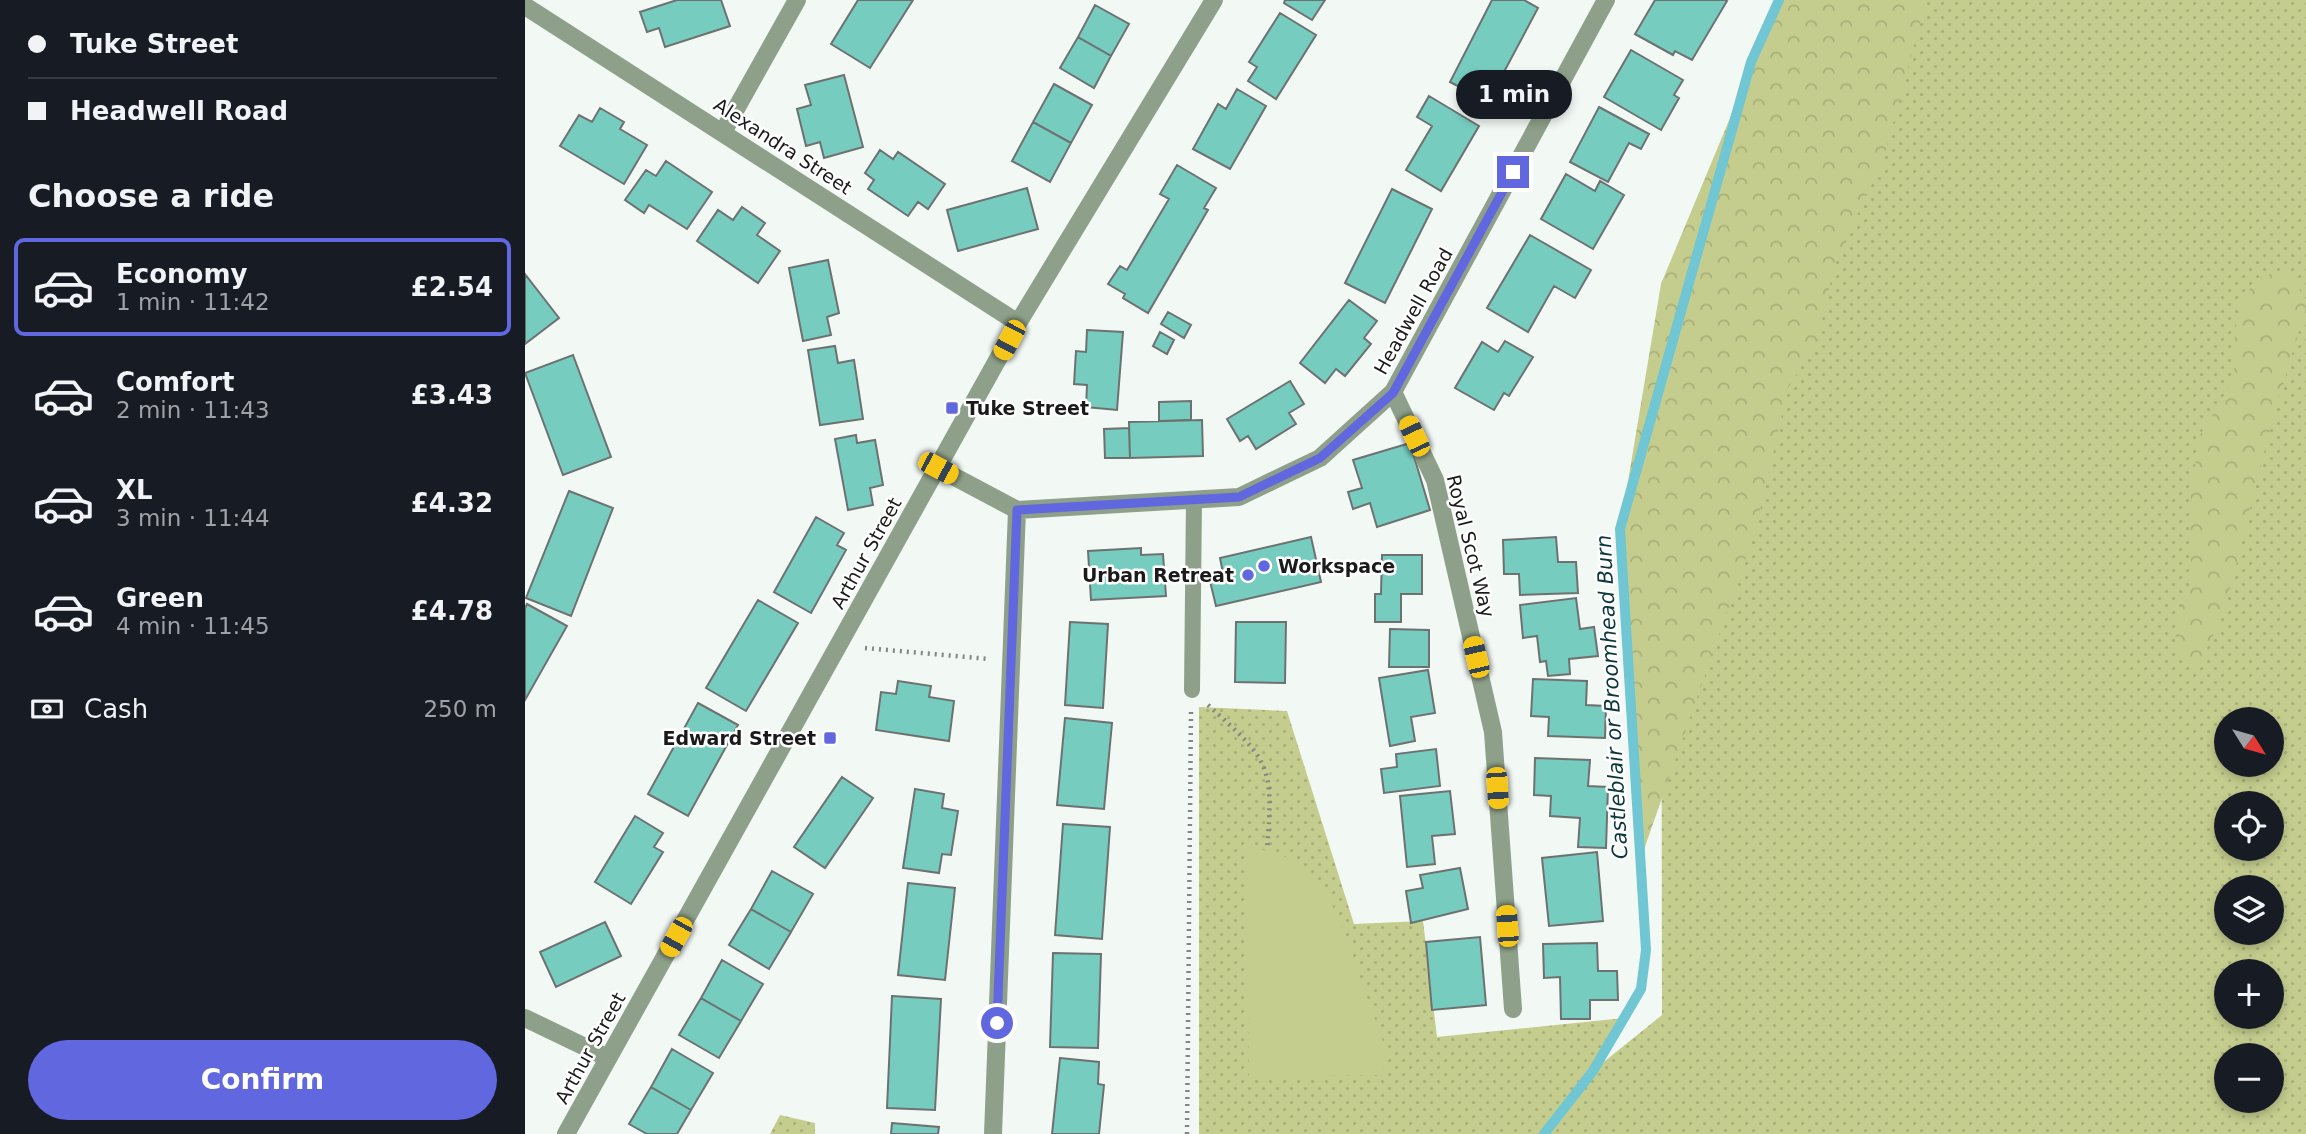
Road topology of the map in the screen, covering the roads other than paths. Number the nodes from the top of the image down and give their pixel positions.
1 (797, 0) edge
2 (1214, 0) edge
3 (1607, 0) edge
4 (525, 6) edge
5 (723, 132) junction
6 (1018, 323) junction
7 (1393, 393) junction
8 (938, 468) junction
9 (1194, 499) junction
10 (1017, 510) junction
11 (1192, 690) road end
12 (1513, 1009) dead end
13 (525, 1018) edge
14 (608, 1058) junction
15 (566, 1134) edge
16 (993, 1134) edge

1 - 5 street
2 - 6 street, Arthur Street
3 - 7 street, Headwell Road
4 - 5 street, Alexandra Street
5 - 6 street, Alexandra Street
6 - 8 street, Arthur Street
7 - 9 street, Headwell Road
7 - 12 street, Royal Scot Way
8 - 10 street
8 - 14 street, Arthur Street
9 - 10 street, Headwell Road
9 - 11 lane
10 - 16 street
13 - 14 street
14 - 15 street, Arthur Street

